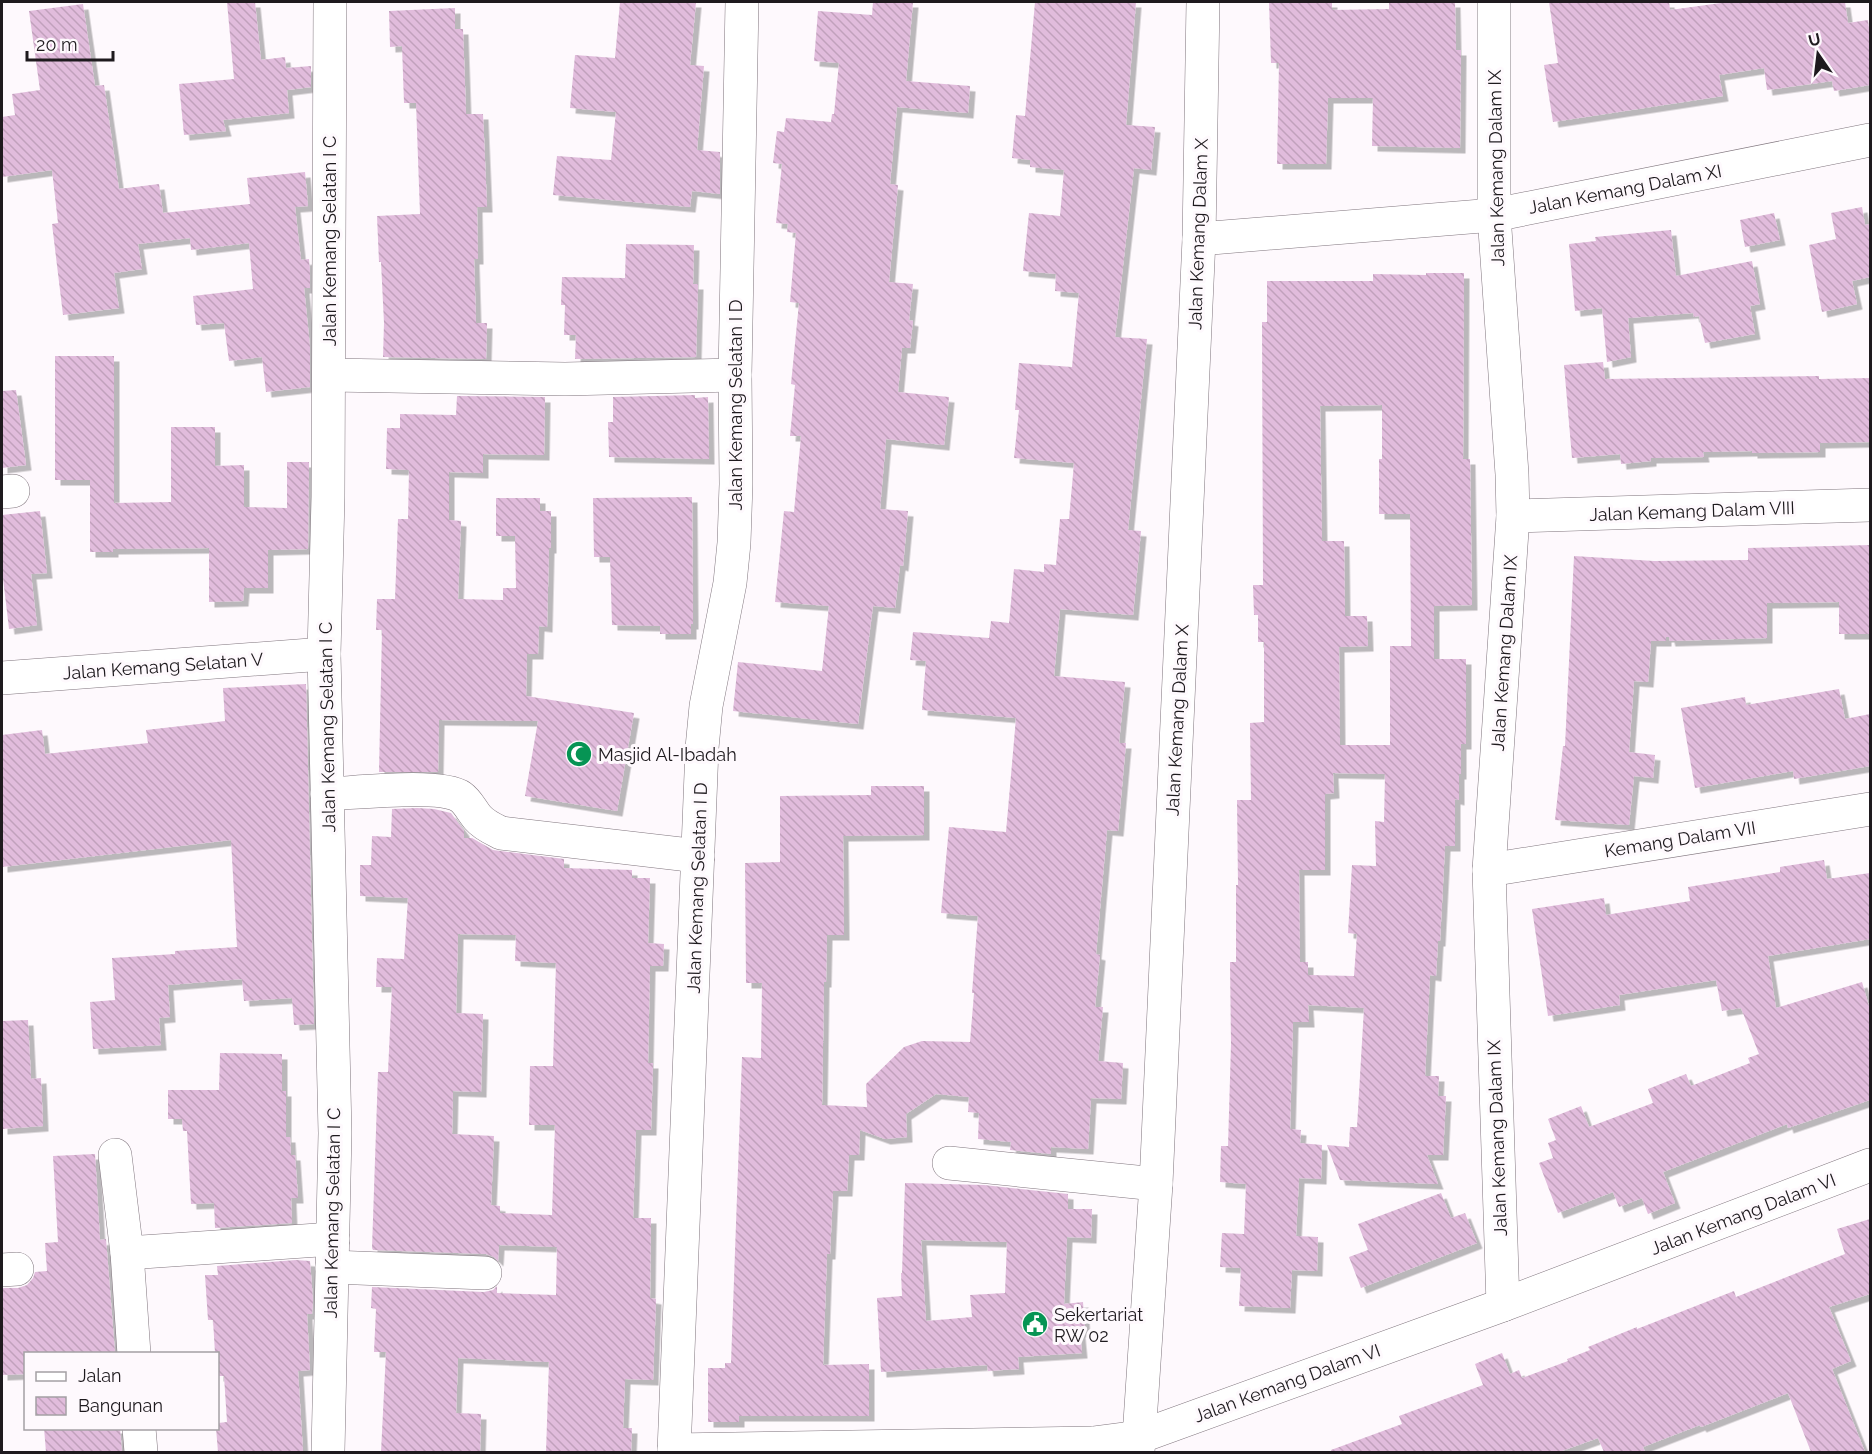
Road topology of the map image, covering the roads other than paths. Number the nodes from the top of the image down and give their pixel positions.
1 (330, 2) edge
2 (742, 2) edge
3 (1203, 2) edge
4 (1494, 2) edge
5 (1870, 140) edge
6 (1494, 215) junction
7 (1199, 239) junction
8 (328, 375) junction
9 (735, 375) junction
10 (1870, 505) edge
11 (1513, 516) junction
12 (324, 654) junction
13 (2, 678) edge
14 (327, 794) junction
15 (1870, 809) edge
16 (698, 856) junction
17 (1489, 870) junction
18 (115, 1155) dead end
19 (949, 1163) dead end
20 (1870, 1165) edge
21 (1156, 1184) junction
22 (127, 1253) junction
23 (332, 1253) junction
24 (485, 1274) dead end
25 (1503, 1305) junction
26 (134, 1352) edge
27 (139, 1430) edge
28 (1138, 1445) edge
29 (1093, 1448) edge
30 (674, 1451) edge
31 (141, 1452) edge
32 (328, 1452) edge

1 - 8 street, Jalan Kemang Selatan I C
2 - 9 street, Jalan Kemang Selatan I D
3 - 7 street, Jalan Kemang Dalam X
4 - 6 street, Jalan Kemang Dalam IX
5 - 6 street, Jalan Kemang Dalam XI
6 - 7 street, Jalan Kemang Dalam XI
6 - 11 street, Jalan Kemang Dalam IX
7 - 21 street, Jalan Kemang Dalam X
8 - 9 street
8 - 12 street, Jalan Kemang Selatan I C
9 - 16 street, Jalan Kemang Selatan I D
10 - 11 street, Jalan Kemang Dalam VIII
11 - 17 street, Jalan Kemang Dalam IX
12 - 13 street, Jalan Kemang Selatan V
12 - 14 street, Jalan Kemang Selatan I C
14 - 16 street
14 - 23 street, Jalan Kemang Selatan I C
15 - 17 street, Kemang Dalam VII
16 - 30 street, Jalan Kemang Selatan I D
17 - 25 street, Jalan Kemang Dalam IX
18 - 22 street
19 - 21 street
20 - 25 street, Jalan Kemang Dalam VI
21 - 28 street, Jalan Kemang Dalam X
22 - 23 street
22 - 26 street
23 - 24 street
23 - 32 street, Jalan Kemang Selatan I C
25 - 28 street, Jalan Kemang Dalam VI
27 - 31 street
28 - 29 street, Jalan Kemang Dalam VI
29 - 30 street, Jalan Kemang Dalam VI

